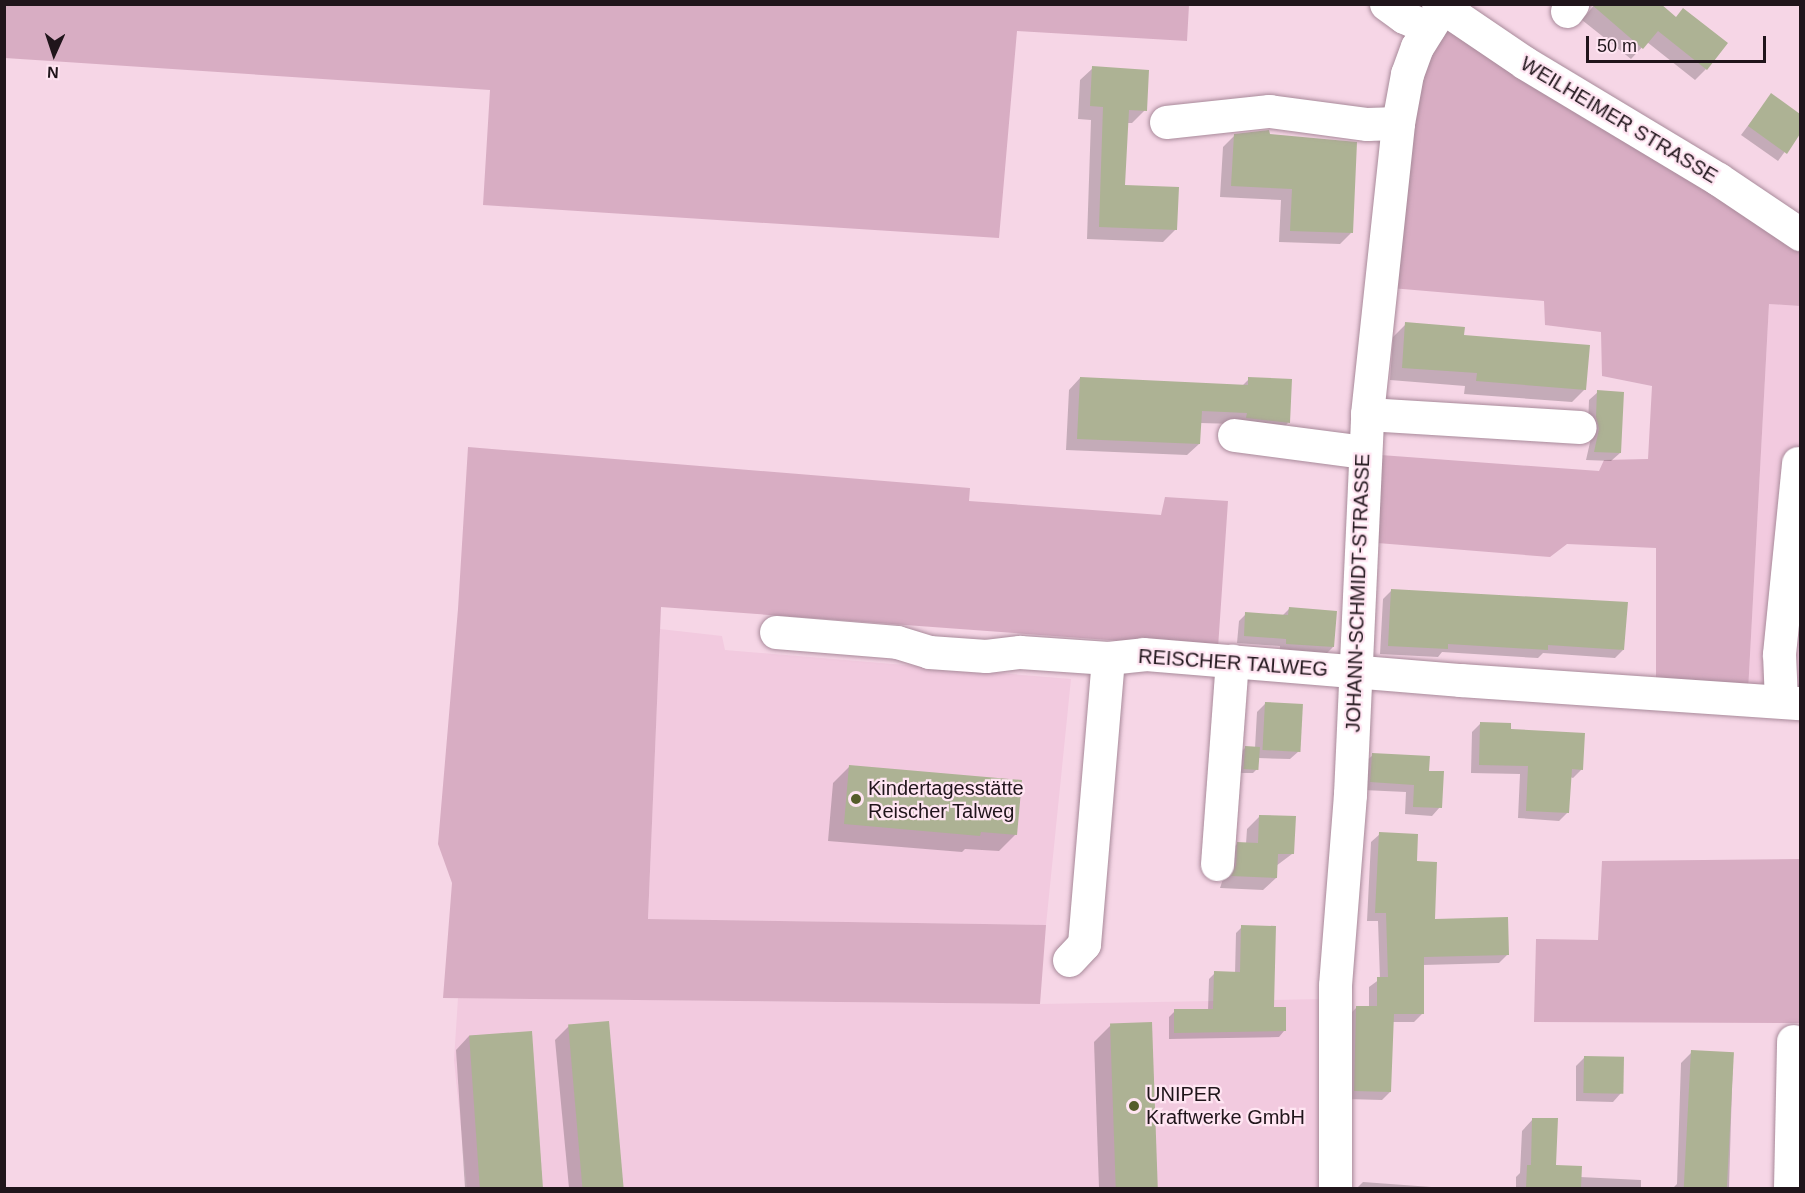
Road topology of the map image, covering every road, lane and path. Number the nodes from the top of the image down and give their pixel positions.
1 (1386, 4) edge
2 (1436, 13) edge
3 (1166, 122) dead end
4 (1398, 123) junction
5 (1800, 234) edge
6 (1367, 414) junction
7 (1580, 427) dead end
8 (1234, 435) dead end
9 (1363, 452) junction
10 (1800, 456) edge
11 (776, 632) dead end
12 (1108, 658) junction
13 (1232, 661) junction
14 (1353, 671) junction
15 (1791, 702) edge
16 (1217, 864) dead end
17 (1069, 960) dead end
18 (1793, 1041) dead end
19 (1335, 1188) edge
20 (1790, 1188) edge

1 - 2 street, WEILHEIMER STRASSE
2 - 4 street, JOHANN-SCHMIDT-STRASSE
2 - 5 street, WEILHEIMER STRASSE
3 - 4 street
4 - 6 street, JOHANN-SCHMIDT-STRASSE
6 - 7 street
6 - 9 street, JOHANN-SCHMIDT-STRASSE
8 - 9 street
9 - 14 street, JOHANN-SCHMIDT-STRASSE
10 - 15 street
11 - 12 street, REISCHER TALWEG
12 - 13 street, REISCHER TALWEG
12 - 17 street
13 - 14 street, REISCHER TALWEG
13 - 16 street
14 - 15 street, REISCHER TALWEG
14 - 19 street, JOHANN-SCHMIDT-STRASSE
18 - 20 street

